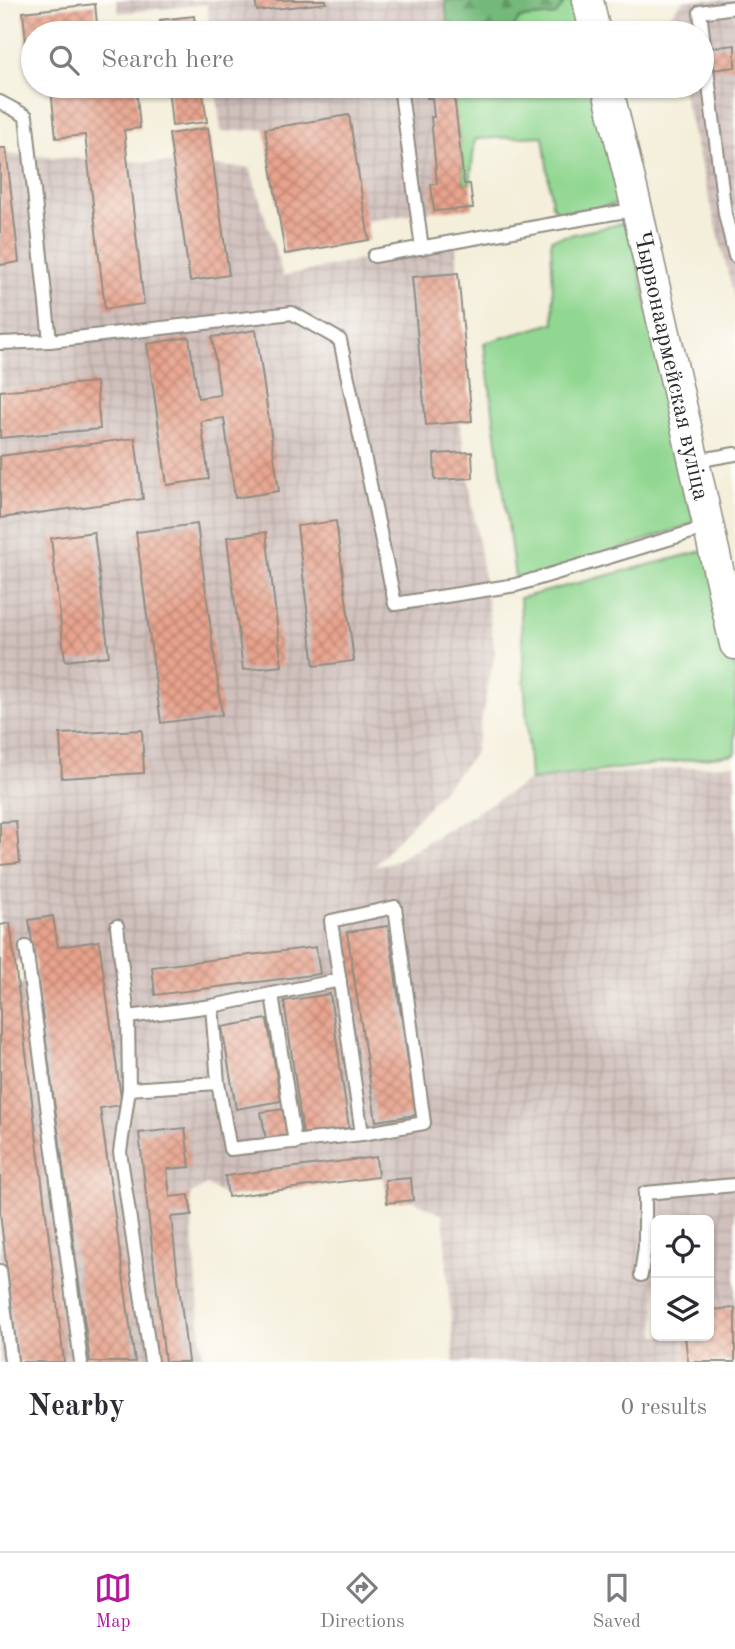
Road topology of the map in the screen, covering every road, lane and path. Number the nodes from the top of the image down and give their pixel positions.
1 (588, 0) edge
2 (735, 7) edge
3 (593, 21) edge
4 (701, 21) edge
5 (402, 98) edge
6 (610, 98) edge
7 (711, 98) edge
8 (0, 102) edge
9 (637, 209) junction
10 (422, 248) junction
11 (374, 256) dead end
12 (735, 256) edge
13 (50, 341) junction
14 (0, 343) edge
15 (735, 454) edge
16 (694, 461) junction
17 (709, 527) junction
18 (735, 644) edge
19 (117, 926) dead end
20 (26, 947) dead end
21 (340, 980) junction
22 (272, 994) junction
23 (212, 1006) junction
24 (128, 1017) junction
25 (219, 1083) junction
26 (129, 1089) junction
27 (362, 1134) junction
28 (295, 1143) junction
29 (735, 1185) edge
30 (641, 1275) dead end
31 (0, 1277) edge
32 (7, 1358) edge
33 (81, 1362) edge
34 (151, 1362) edge

1 - 3 street
2 - 4 lane
5 - 10 lane
6 - 9 street, Чырвонаармейская вуліца
7 - 12 lane
8 - 13 lane
9 - 10 lane
9 - 16 street, Чырвонаармейская вуліца
10 - 11 lane
13 - 14 lane
13 - 17 lane
15 - 16 lane
16 - 17 street, Чырвонаармейская вуліца
17 - 18 street, Чырвонаармейская вуліца
19 - 24 lane
20 - 33 lane
21 - 22 lane
21 - 27 lane
21 - 27 lane
22 - 23 lane
22 - 28 lane
23 - 24 lane
23 - 25 lane
24 - 26 lane
25 - 26 lane
25 - 28 lane
26 - 34 lane
27 - 28 lane
29 - 30 lane
31 - 32 lane

